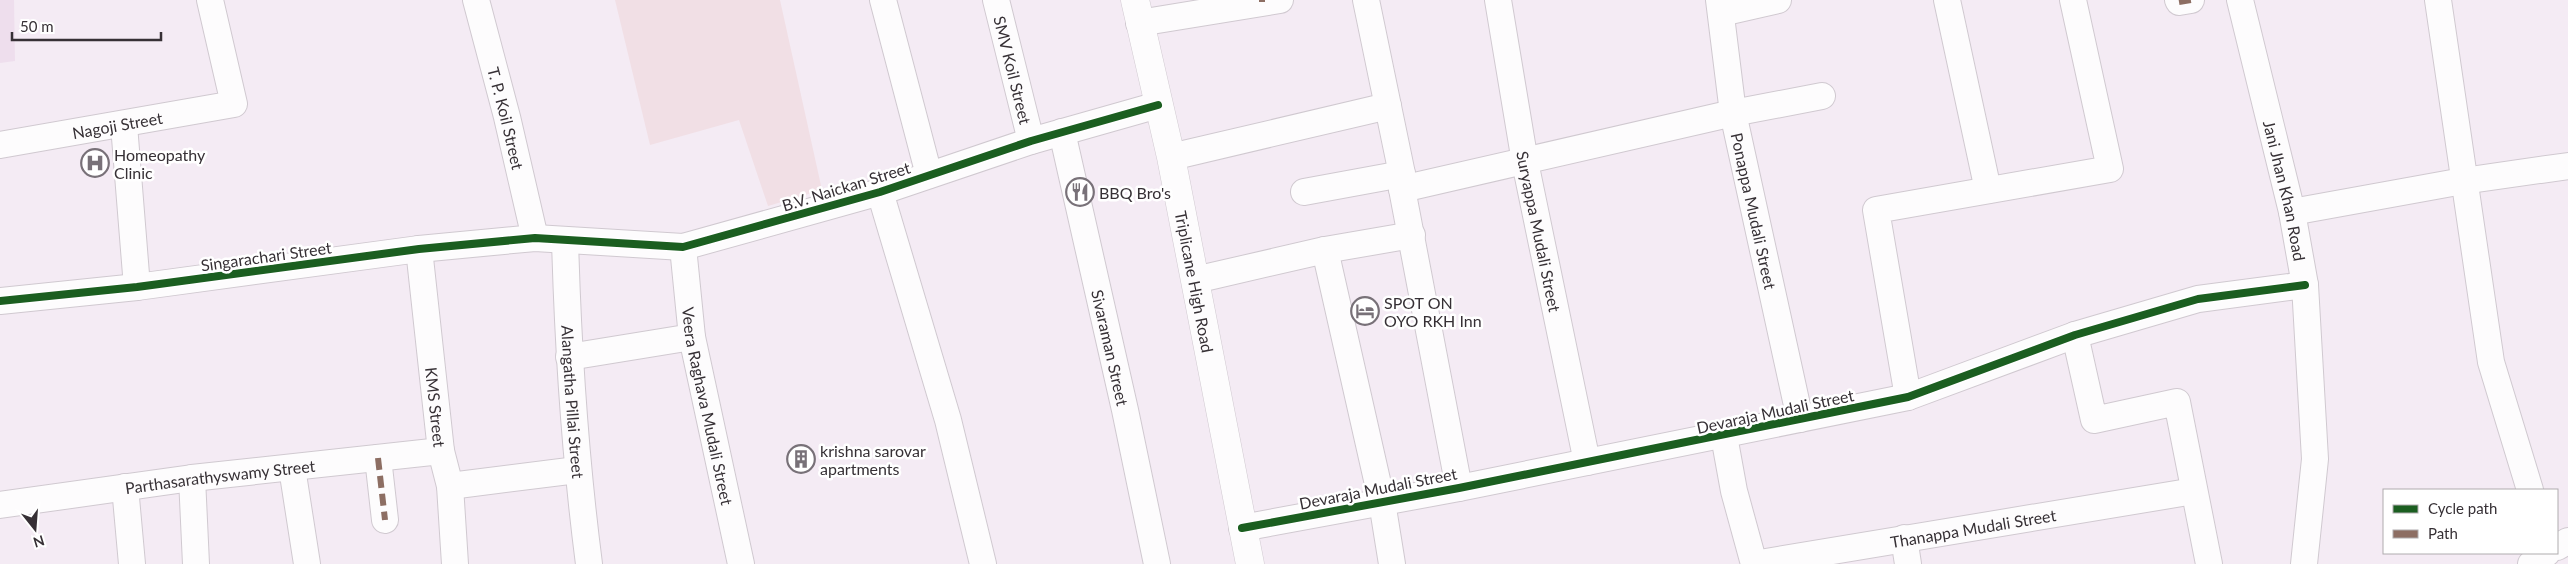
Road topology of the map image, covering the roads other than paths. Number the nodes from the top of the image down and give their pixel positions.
1 (210, 0) edge
2 (476, 0) edge
3 (884, 0) edge
4 (996, 0) edge
5 (1366, 0) edge
6 (1498, 0) edge
7 (1778, 0) edge
8 (1947, 0) edge
9 (2073, 0) edge
10 (2178, 0) edge
11 (2190, 0) edge
12 (2240, 0) edge
13 (2438, 0) edge
14 (1268, 1) edge
15 (1720, 6) edge
16 (1137, 11) edge
17 (1822, 96) dead end
18 (1158, 105) junction
19 (1388, 106) junction
20 (1733, 114) junction
21 (124, 125) junction
22 (1062, 132) junction
23 (1031, 141) junction
24 (0, 146) edge
25 (1171, 158) junction
26 (1525, 162) junction
27 (2568, 166) edge
28 (929, 175) junction
29 (1402, 181) junction
30 (2463, 181) junction
31 (1988, 190) junction
32 (880, 192) junction
33 (1304, 192) dead end
34 (2292, 212) junction
35 (1412, 235) junction
36 (535, 238) junction
37 (565, 240) junction
38 (683, 246) junction
39 (419, 249) junction
40 (1325, 250) junction
41 (1195, 280) junction
42 (2305, 285) junction
43 (137, 287) junction
44 (0, 301) edge
45 (2076, 335) junction
46 (692, 338) junction
47 (569, 357) junction
48 (1908, 397) junction
49 (1800, 419) junction
50 (1724, 436) junction
51 (441, 451) junction
52 (378, 458) junction
53 (1587, 462) junction
54 (292, 468) junction
55 (577, 470) junction
56 (192, 478) junction
57 (450, 486) junction
58 (126, 487) junction
59 (1459, 488) junction
60 (2530, 489) edge
61 (2194, 491) junction
62 (1382, 502) junction
63 (0, 505) edge
64 (385, 520) dead end
65 (1242, 528) junction
66 (1904, 538) junction
67 (2546, 554) edge
68 (132, 564) edge
69 (196, 564) edge
70 (307, 564) edge
71 (456, 564) edge
72 (589, 564) edge
73 (741, 564) edge
74 (983, 564) edge
75 (1156, 564) edge
76 (1250, 564) edge
77 (1392, 564) edge
78 (1754, 564) edge
79 (1908, 564) edge
80 (2209, 564) edge
81 (2304, 564) edge
82 (2531, 564) edge

1 - 21 street, Nagoji Street
2 - 36 street, T. P. Koil Street
3 - 28 street
4 - 23 street, SMV Koil Street
5 - 19 street
6 - 26 street, Suryappa Mudali Street
7 - 15 street
8 - 31 street
9 - 31 street
10 - 11 street
12 - 34 street, Jani Jhan Khan Road
13 - 30 street
14 - 16 street
15 - 20 street, Ponappa Mudali Street
16 - 18 main road, Triplicane High Road
17 - 20 street
18 - 22 street, B.V. Naickan Street
18 - 25 main road, Triplicane High Road
19 - 25 street
19 - 29 street
20 - 26 street
20 - 49 street, Ponappa Mudali Street
21 - 24 street, Nagoji Street
21 - 43 street
22 - 23 street, B.V. Naickan Street
22 - 75 street, Sivaraman Street
23 - 28 street, B.V. Naickan Street
25 - 41 main road, Triplicane High Road
26 - 29 street
26 - 53 street, Suryappa Mudali Street
27 - 30 street
28 - 32 street, B.V. Naickan Street
29 - 33 street
29 - 35 street
30 - 34 street
30 - 60 street
31 - 48 street
32 - 38 street, B.V. Naickan Street
32 - 74 street
34 - 42 street, Jani Jhan Khan Road
35 - 40 street
35 - 59 street
36 - 37 street, B.V. Naickan Street
36 - 39 street, Singarachari Street
37 - 38 street, B.V. Naickan Street
37 - 47 street, Alangatha Pillai Street
38 - 46 street, Veera Raghava Mudali Street
39 - 43 street, Singarachari Street
39 - 51 street, KMS Street
40 - 41 street
40 - 62 street
41 - 65 main road, Triplicane High Road
42 - 45 street, Devaraja Mudali Street
42 - 81 street, Jani Jhan Khan Road
43 - 44 street, Singarachari Street
45 - 48 street, Devaraja Mudali Street
45 - 61 street
46 - 47 street
46 - 73 street, Veera Raghava Mudali Street
47 - 55 street, Alangatha Pillai Street
48 - 49 street, Devaraja Mudali Street
49 - 50 street, Devaraja Mudali Street
50 - 53 street, Devaraja Mudali Street
50 - 78 street
51 - 52 street, Parthasarathyswamy Street
51 - 57 street, KMS Street
52 - 54 street, Parthasarathyswamy Street
52 - 64 street
53 - 59 street, Devaraja Mudali Street
54 - 56 street, Parthasarathyswamy Street
54 - 70 street
55 - 57 street
55 - 72 street, Alangatha Pillai Street
56 - 58 street, Parthasarathyswamy Street
56 - 69 street
57 - 71 street, KMS Street
58 - 63 street, Parthasarathyswamy Street
58 - 68 street
59 - 62 street, Devaraja Mudali Street
61 - 66 street, Thanappa Mudali Street
61 - 80 street
62 - 65 street, Devaraja Mudali Street
62 - 77 street
65 - 76 main road, Triplicane High Road
66 - 78 street, Thanappa Mudali Street
66 - 79 street
67 - 82 street

